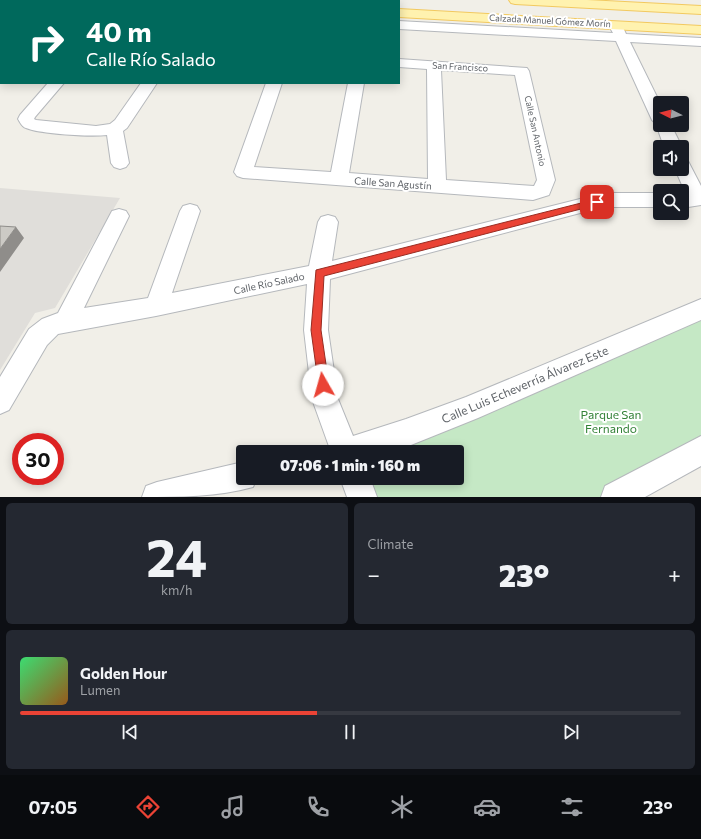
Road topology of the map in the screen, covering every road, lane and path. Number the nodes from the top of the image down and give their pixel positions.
1 (516, 0) edge
2 (632, 3) edge
3 (701, 10) edge
4 (400, 13) edge
5 (400, 25) edge
6 (701, 30) edge
7 (618, 31) junction
8 (701, 42) edge
9 (400, 63) edge
10 (434, 66) junction
11 (522, 71) joint
12 (55, 84) edge
13 (148, 84) edge
14 (274, 84) edge
15 (356, 84) edge
16 (653, 105) edge
17 (114, 129) junction
18 (120, 164) dead end
19 (687, 176) edge
20 (338, 178) junction
21 (437, 186) junction
22 (542, 190) joint
23 (689, 199) edge
24 (653, 200) edge
25 (190, 211) dead end
26 (119, 216) dead end
27 (328, 222) dead end
28 (319, 273) junction
29 (156, 306) junction
30 (701, 309) edge
31 (55, 326) junction
32 (0, 400) edge
33 (342, 445) edge
34 (367, 445) edge
35 (701, 450) edge
36 (236, 479) edge
37 (358, 485) edge
38 (157, 497) edge
39 (362, 497) edge
40 (616, 497) edge

1 - 2 main road, Calzada Manuel Gómez Morín
2 - 3 main road, Calzada Manuel Gómez Morín
4 - 7 main road, Calzada Manuel Gómez Morín
5 - 7 street
6 - 7 main road, Calzada Manuel Gómez Morín
7 - 8 street
7 - 16 street
9 - 10 street, San Francisco
10 - 11 street, San Francisco
10 - 21 street
11 - 22 street, Calle San Antonio
12 - 17 street
13 - 17 street
14 - 20 street, Calle San Agustín
15 - 20 street
17 - 18 street
19 - 23 street
20 - 21 street, Calle San Agustín
21 - 22 street, Calle San Agustín
24 - 28 street, Calle Río Salado
25 - 29 street
26 - 31 street
27 - 28 street
28 - 29 street, Calle Río Salado
28 - 33 street
29 - 31 street, Calle Río Salado
30 - 34 street, Calle Luis Echeverría Álvarez Este
31 - 32 street
35 - 40 street
36 - 38 street
37 - 39 street

